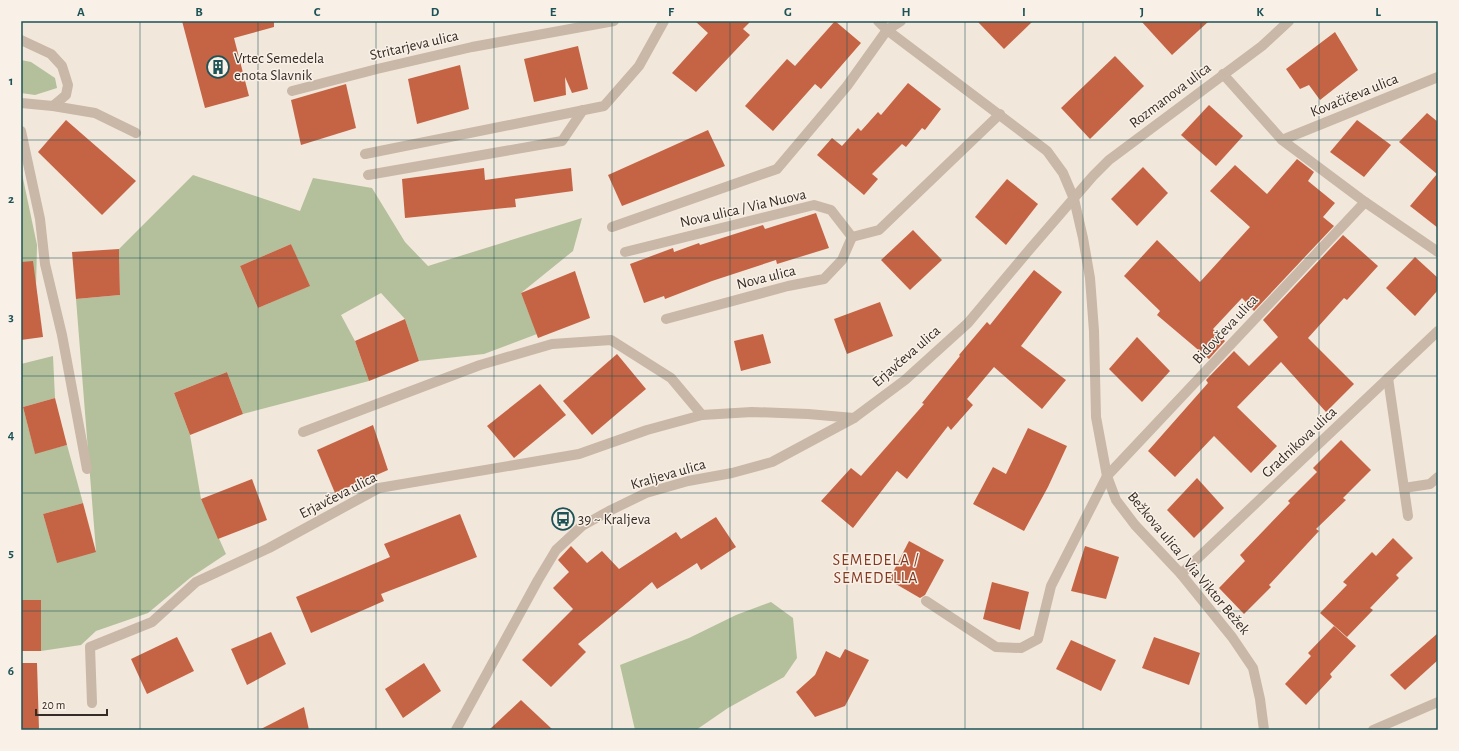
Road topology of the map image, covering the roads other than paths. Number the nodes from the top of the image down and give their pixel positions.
1 (614, 21) edge
2 (664, 21) edge
3 (878, 21) edge
4 (901, 21) edge
5 (1289, 21) edge
6 (887, 30) junction
7 (21, 40) edge
8 (1223, 74) junction
9 (1438, 77) edge
10 (292, 91) dead end
11 (21, 103) edge
12 (53, 106) junction
13 (583, 110) junction
14 (1000, 114) junction
15 (21, 131) edge
16 (136, 133) dead end
17 (1282, 140) junction
18 (365, 154) dead end
19 (368, 175) dead end
20 (1074, 199) junction
21 (1365, 202) junction
22 (612, 227) dead end
23 (852, 237) junction
24 (625, 252) dead end
25 (1438, 252) edge
26 (666, 319) dead end
27 (1438, 331) edge
28 (1388, 378) junction
29 (702, 415) junction
30 (854, 418) junction
31 (303, 432) dead end
32 (87, 469) dead end
33 (1107, 476) junction
34 (1438, 477) edge
35 (1404, 488) junction
36 (1408, 516) dead end
37 (1181, 574) junction
38 (926, 601) dead end
39 (1438, 702) edge
40 (92, 703) dead end
41 (456, 730) edge
42 (1264, 730) edge
43 (1372, 730) edge

1 - 10 street, Stritarjeva ulica
2 - 13 street
3 - 6 street
4 - 6 street
5 - 8 street, Rozmanova ulica
6 - 14 street
6 - 22 street, Nova ulica / Via Nuova
7 - 12 street
8 - 17 street
8 - 20 street, Rozmanova ulica
9 - 17 street, Kovačičeva ulica
11 - 12 street
12 - 16 street
13 - 18 street
13 - 19 street
14 - 20 street
14 - 23 street
15 - 32 street
17 - 21 street
20 - 30 street, Erjavčeva ulica
20 - 33 street, Bežkova ulica / Via Viktor Bežek
21 - 25 street
21 - 33 street, Bidovčeva ulica
23 - 24 street, Nova ulica / Via Nuova
23 - 26 street, Nova ulica
27 - 28 street, Gradnikova ulica
28 - 35 street
28 - 37 street, Gradnikova ulica
29 - 30 street, Erjavčeva ulica
29 - 31 street
29 - 40 street, Erjavčeva ulica
30 - 41 street, Kraljeva ulica
33 - 37 street, Bežkova ulica / Via Viktor Bežek
33 - 38 street, Bidovčeva ulica
34 - 35 street
35 - 36 street
37 - 42 street, Bežkova ulica / Via Viktor Bežek
39 - 43 street

